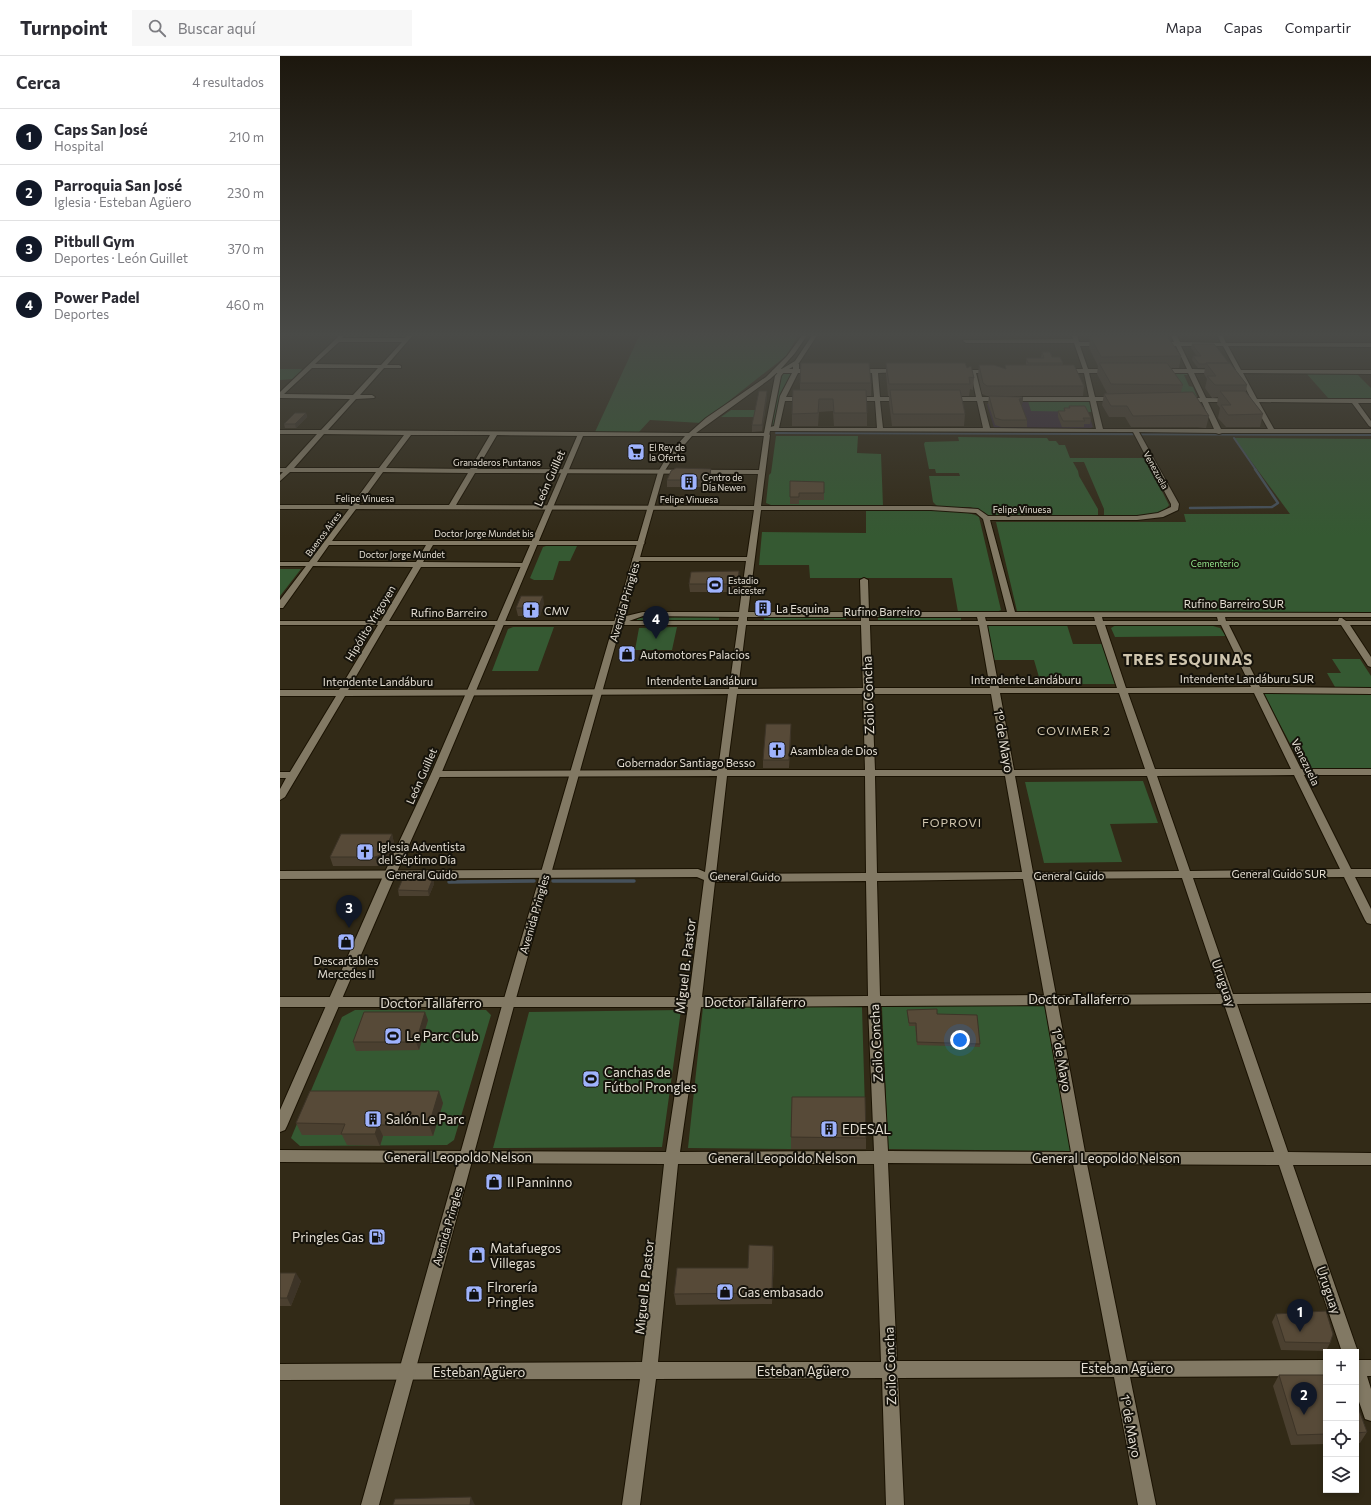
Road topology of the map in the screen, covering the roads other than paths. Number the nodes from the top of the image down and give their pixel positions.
1 (350, 402) edge
2 (734, 402) edge
3 (772, 402) edge
4 (782, 402) edge
5 (877, 402) edge
6 (980, 402) edge
7 (1094, 402) edge
8 (1205, 402) edge
9 (1256, 402) edge
10 (1354, 402) edge
11 (1371, 425) edge
12 (880, 430) junction
13 (987, 431) junction
14 (1100, 431) junction
15 (1272, 431) junction
16 (280, 432) edge
17 (322, 432) junction
18 (767, 432) junction
19 (1219, 432) junction
20 (1371, 432) edge
21 (409, 433) junction
22 (495, 433) junction
23 (581, 434) junction
24 (1136, 434) junction
25 (690, 435) junction
26 (1227, 437) dead end
27 (1371, 437) edge
28 (289, 469) junction
29 (280, 470) edge
30 (381, 470) junction
31 (472, 471) junction
32 (565, 471) junction
33 (661, 472) junction
34 (762, 472) junction
35 (280, 479) edge
36 (1175, 504) joint
37 (280, 507) edge
38 (354, 507) junction
39 (451, 507) junction
40 (549, 507) junction
41 (651, 508) junction
42 (757, 508) junction
43 (986, 518) junction
44 (328, 542) junction
45 (431, 543) junction
46 (534, 543) junction
47 (641, 544) junction
48 (636, 559) junction
49 (750, 559) junction
50 (280, 564) edge
51 (312, 564) junction
52 (418, 564) junction
53 (524, 565) junction
54 (864, 580) dead end
55 (280, 606) edge
56 (1012, 615) junction
57 (1339, 615) junction
58 (1371, 615) edge
59 (982, 618) junction
60 (1098, 618) junction
61 (1221, 618) junction
62 (743, 619) junction
63 (865, 619) junction
64 (500, 622) junction
65 (617, 622) junction
66 (280, 623) edge
67 (384, 623) junction
68 (1344, 623) junction
69 (1371, 623) edge
70 (1371, 664) edge
71 (1256, 690) junction
72 (996, 691) junction
73 (1124, 691) junction
74 (1371, 691) edge
75 (471, 692) junction
76 (598, 692) junction
77 (734, 692) junction
78 (868, 692) junction
79 (280, 693) edge
80 (342, 693) junction
81 (1297, 772) junction
82 (1371, 772) edge
83 (870, 773) junction
84 (1009, 773) junction
85 (1152, 773) junction
86 (436, 774) junction
87 (574, 774) junction
88 (722, 774) junction
89 (280, 775) edge
90 (292, 775) junction
91 (280, 797) edge
92 (546, 873) junction
93 (1347, 873) junction
94 (1371, 873) edge
95 (390, 874) junction
96 (1186, 874) junction
97 (280, 875) edge
98 (1028, 875) junction
99 (872, 876) junction
100 (710, 878) junction
101 (1371, 920) edge
102 (1229, 998) junction
103 (1371, 998) edge
104 (1051, 1000) junction
105 (874, 1001) junction
106 (280, 1002) edge
107 (509, 1002) junction
108 (695, 1002) junction
109 (334, 1003) junction
110 (280, 1126) edge
111 (280, 1156) edge
112 (881, 1157) junction
113 (1079, 1157) junction
114 (466, 1158) junction
115 (672, 1158) junction
116 (1284, 1159) junction
117 (1371, 1159) edge
118 (1349, 1349) edge
119 (1120, 1368) junction
120 (1323, 1368) edge
121 (1371, 1368) edge
122 (1359, 1369) edge
123 (890, 1370) junction
124 (280, 1372) edge
125 (406, 1372) junction
126 (648, 1372) junction
127 (1359, 1378) edge
128 (1371, 1413) edge
129 (370, 1505) edge
130 (631, 1505) edge
131 (895, 1505) edge
132 (1147, 1505) edge

1 - 17 street
2 - 25 street, Avenida Pringles
3 - 18 street, Miguel B. Pastor
4 - 18 street
5 - 12 street
6 - 13 street
7 - 14 street
8 - 19 street
9 - 15 street
10 - 11 street
12 - 13 street
12 - 18 street
13 - 14 street
14 - 24 street
15 - 19 street
15 - 20 street
16 - 17 street
17 - 21 street
17 - 28 street
18 - 25 street
18 - 34 street, Miguel B. Pastor
19 - 24 street
21 - 22 street
21 - 30 street, Buenos Aires
22 - 23 street
22 - 31 street
23 - 25 street
23 - 32 street, León Guillet
24 - 36 street, Venezuela
25 - 33 street, Avenida Pringles
26 - 27 street
28 - 29 street, Granaderos Puntanos
28 - 30 street, Granaderos Puntanos
28 - 35 street
30 - 31 street, Granaderos Puntanos
30 - 38 street, Buenos Aires
31 - 32 street, Granaderos Puntanos
31 - 39 street
32 - 33 street, Granaderos Puntanos
32 - 40 street, León Guillet
33 - 34 street, Granaderos Puntanos
33 - 41 street, Avenida Pringles
34 - 42 street, Miguel B. Pastor
36 - 43 street, Felipe Vinuesa
37 - 38 street, Felipe Vinuesa
38 - 39 street, Felipe Vinuesa
38 - 44 street, Buenos Aires
39 - 40 street, Felipe Vinuesa
40 - 41 street, Felipe Vinuesa
40 - 46 street, León Guillet
41 - 42 street, Felipe Vinuesa
41 - 47 street, Avenida Pringles
42 - 43 street, Felipe Vinuesa
42 - 49 street, Miguel B. Pastor
43 - 56 street
44 - 45 street, Doctor Jorge Mundet bis
44 - 51 street, Buenos Aires
45 - 46 street, Doctor Jorge Mundet bis
45 - 52 street, Hipólito Yrigoyen
46 - 47 street, Doctor Jorge Mundet bis
46 - 53 street, León Guillet
47 - 48 street, Avenida Pringles
48 - 49 street
48 - 65 street, Avenida Pringles
49 - 62 street, Miguel B. Pastor
50 - 51 street, Doctor Jorge Mundet
51 - 52 street, Doctor Jorge Mundet
51 - 55 street, Buenos Aires
52 - 53 street, Doctor Jorge Mundet
52 - 67 street, Hipólito Yrigoyen
53 - 64 street, León Guillet
54 - 63 street, Zoilo Concha
56 - 59 street, Rufino Barreiro
56 - 60 street, Rufino Barreiro
57 - 58 street, Rufino Barreiro SUR
57 - 61 street, Rufino Barreiro SUR
57 - 68 street
59 - 60 street, Rufino Barreiro
59 - 63 street, Rufino Barreiro
59 - 72 street, 1º de Mayo
60 - 61 street, Rufino Barreiro SUR
60 - 73 street, Uruguay
61 - 68 street, Rufino Barreiro SUR
61 - 71 street, Venezuela
62 - 63 street, Rufino Barreiro
62 - 65 street, Rufino Barreiro
62 - 77 street, Miguel B. Pastor
63 - 78 street, Zoilo Concha
64 - 65 street, Rufino Barreiro
64 - 67 street, Rufino Barreiro
64 - 75 street, León Guillet
65 - 76 street, Avenida Pringles
66 - 67 street, Rufino Barreiro
67 - 80 street, Hipólito Yrigoyen
68 - 69 street, Rufino Barreiro SUR
68 - 70 street
71 - 73 street, Intendente Landáburu SUR
71 - 74 street, Intendente Landáburu SUR
71 - 81 street, Venezuela
72 - 73 street, Intendente Landáburu
72 - 78 street, Intendente Landáburu
72 - 84 street, 1º de Mayo
73 - 85 street, Uruguay
75 - 76 street, Intendente Landáburu
75 - 80 street, Intendente Landáburu
75 - 86 street, León Guillet
76 - 77 street, Intendente Landáburu
76 - 87 street, Avenida Pringles
77 - 78 street, Intendente Landáburu
77 - 88 street, Miguel B. Pastor
78 - 83 street, Zoilo Concha
79 - 80 street, Intendente Landáburu
80 - 90 street, Hipólito Yrigoyen
81 - 82 street, Gobernador Santiago Besso
81 - 85 street, Gobernador Santiago Besso
81 - 93 street, Venezuela
83 - 84 street, Gobernador Santiago Besso
83 - 88 street, Gobernador Santiago Besso
83 - 99 street, Zoilo Concha
84 - 85 street, Gobernador Santiago Besso
84 - 98 street, 1º de Mayo
85 - 96 street, Uruguay
86 - 87 street, Gobernador Santiago Besso
86 - 95 street, León Guillet
87 - 88 street, Gobernador Santiago Besso
87 - 92 street, Avenida Pringles
88 - 100 street, Miguel B. Pastor
89 - 90 street
90 - 91 street, Hipólito Yrigoyen
92 - 95 street, General Guido
92 - 100 street, General Guido
92 - 107 street, Avenida Pringles
93 - 94 street, General Guido SUR
93 - 96 street, General Guido SUR
93 - 101 street, Venezuela
95 - 97 street, General Guido
95 - 109 street, León Guillet
96 - 98 street, General Guido
96 - 102 street, Uruguay
98 - 99 street, General Guido
98 - 104 street, 1º de Mayo
99 - 100 street, General Guido
99 - 105 street, Zoilo Concha
100 - 108 street, Miguel B. Pastor
102 - 103 street, Doctor Tallaferro
102 - 104 street, Doctor Tallaferro
102 - 116 street, Uruguay
104 - 105 street, Doctor Tallaferro
104 - 113 street, 1º de Mayo
105 - 108 street, Doctor Tallaferro
105 - 112 street, Zoilo Concha
106 - 109 street, Doctor Tallaferro
107 - 108 street, Doctor Tallaferro
107 - 109 street, Doctor Tallaferro
107 - 114 street, Avenida Pringles
108 - 115 street, Miguel B. Pastor
109 - 110 street, León Guillet
111 - 114 street, General Leopoldo Nelson
112 - 113 street, General Leopoldo Nelson
112 - 115 street, General Leopoldo Nelson
112 - 123 street, Zoilo Concha
113 - 116 street, General Leopoldo Nelson
113 - 119 street, 1º de Mayo
114 - 115 street, General Leopoldo Nelson
114 - 125 street, Avenida Pringles
115 - 126 street, Miguel B. Pastor
116 - 117 street, General Leopoldo Nelson
116 - 118 street, Uruguay
119 - 120 street, Esteban Agüero
119 - 123 street, Esteban Agüero
119 - 132 street, 1º de Mayo
121 - 122 street
123 - 126 street, Esteban Agüero
123 - 131 street, Zoilo Concha
124 - 125 street, Esteban Agüero
125 - 126 street, Esteban Agüero
125 - 129 street, Avenida Pringles
126 - 130 street, Miguel B. Pastor
127 - 128 street

